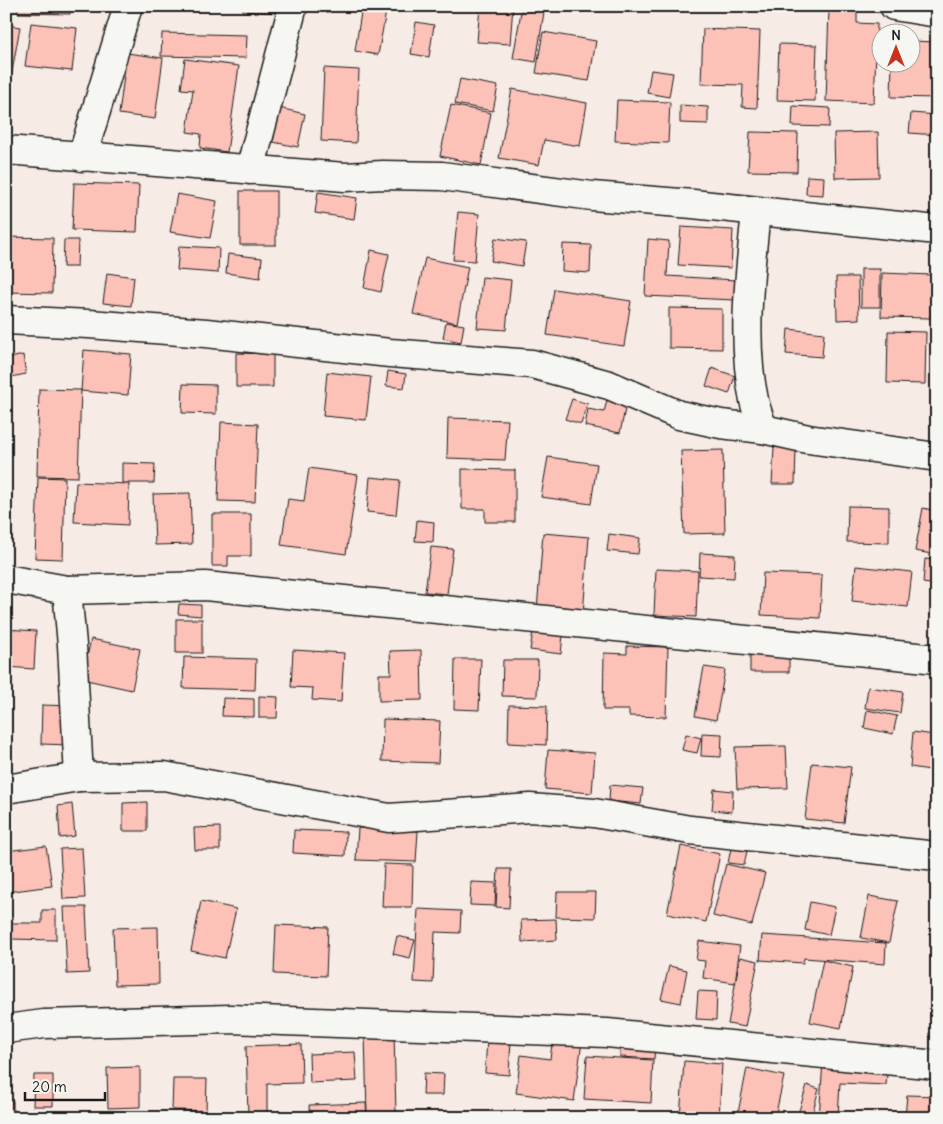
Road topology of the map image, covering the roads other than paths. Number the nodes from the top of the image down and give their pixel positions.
1 (128, 6) edge
2 (293, 6) edge
3 (894, 6) edge
4 (931, 10) edge
5 (6, 150) edge
6 (82, 157) junction
7 (250, 170) junction
8 (756, 212) junction
9 (937, 230) edge
10 (6, 320) edge
11 (763, 429) junction
12 (937, 457) edge
13 (6, 579) edge
14 (67, 590) junction
15 (937, 660) edge
16 (79, 777) junction
17 (6, 789) edge
18 (937, 856) edge
19 (6, 1029) edge
20 (937, 1065) edge

1 - 6 street
2 - 7 street
3 - 4 street
5 - 6 street
6 - 7 street
7 - 8 street
8 - 9 street
8 - 11 street
10 - 11 street
11 - 12 street
13 - 14 street
14 - 15 street
14 - 16 street
16 - 17 street
16 - 18 street
19 - 20 street

